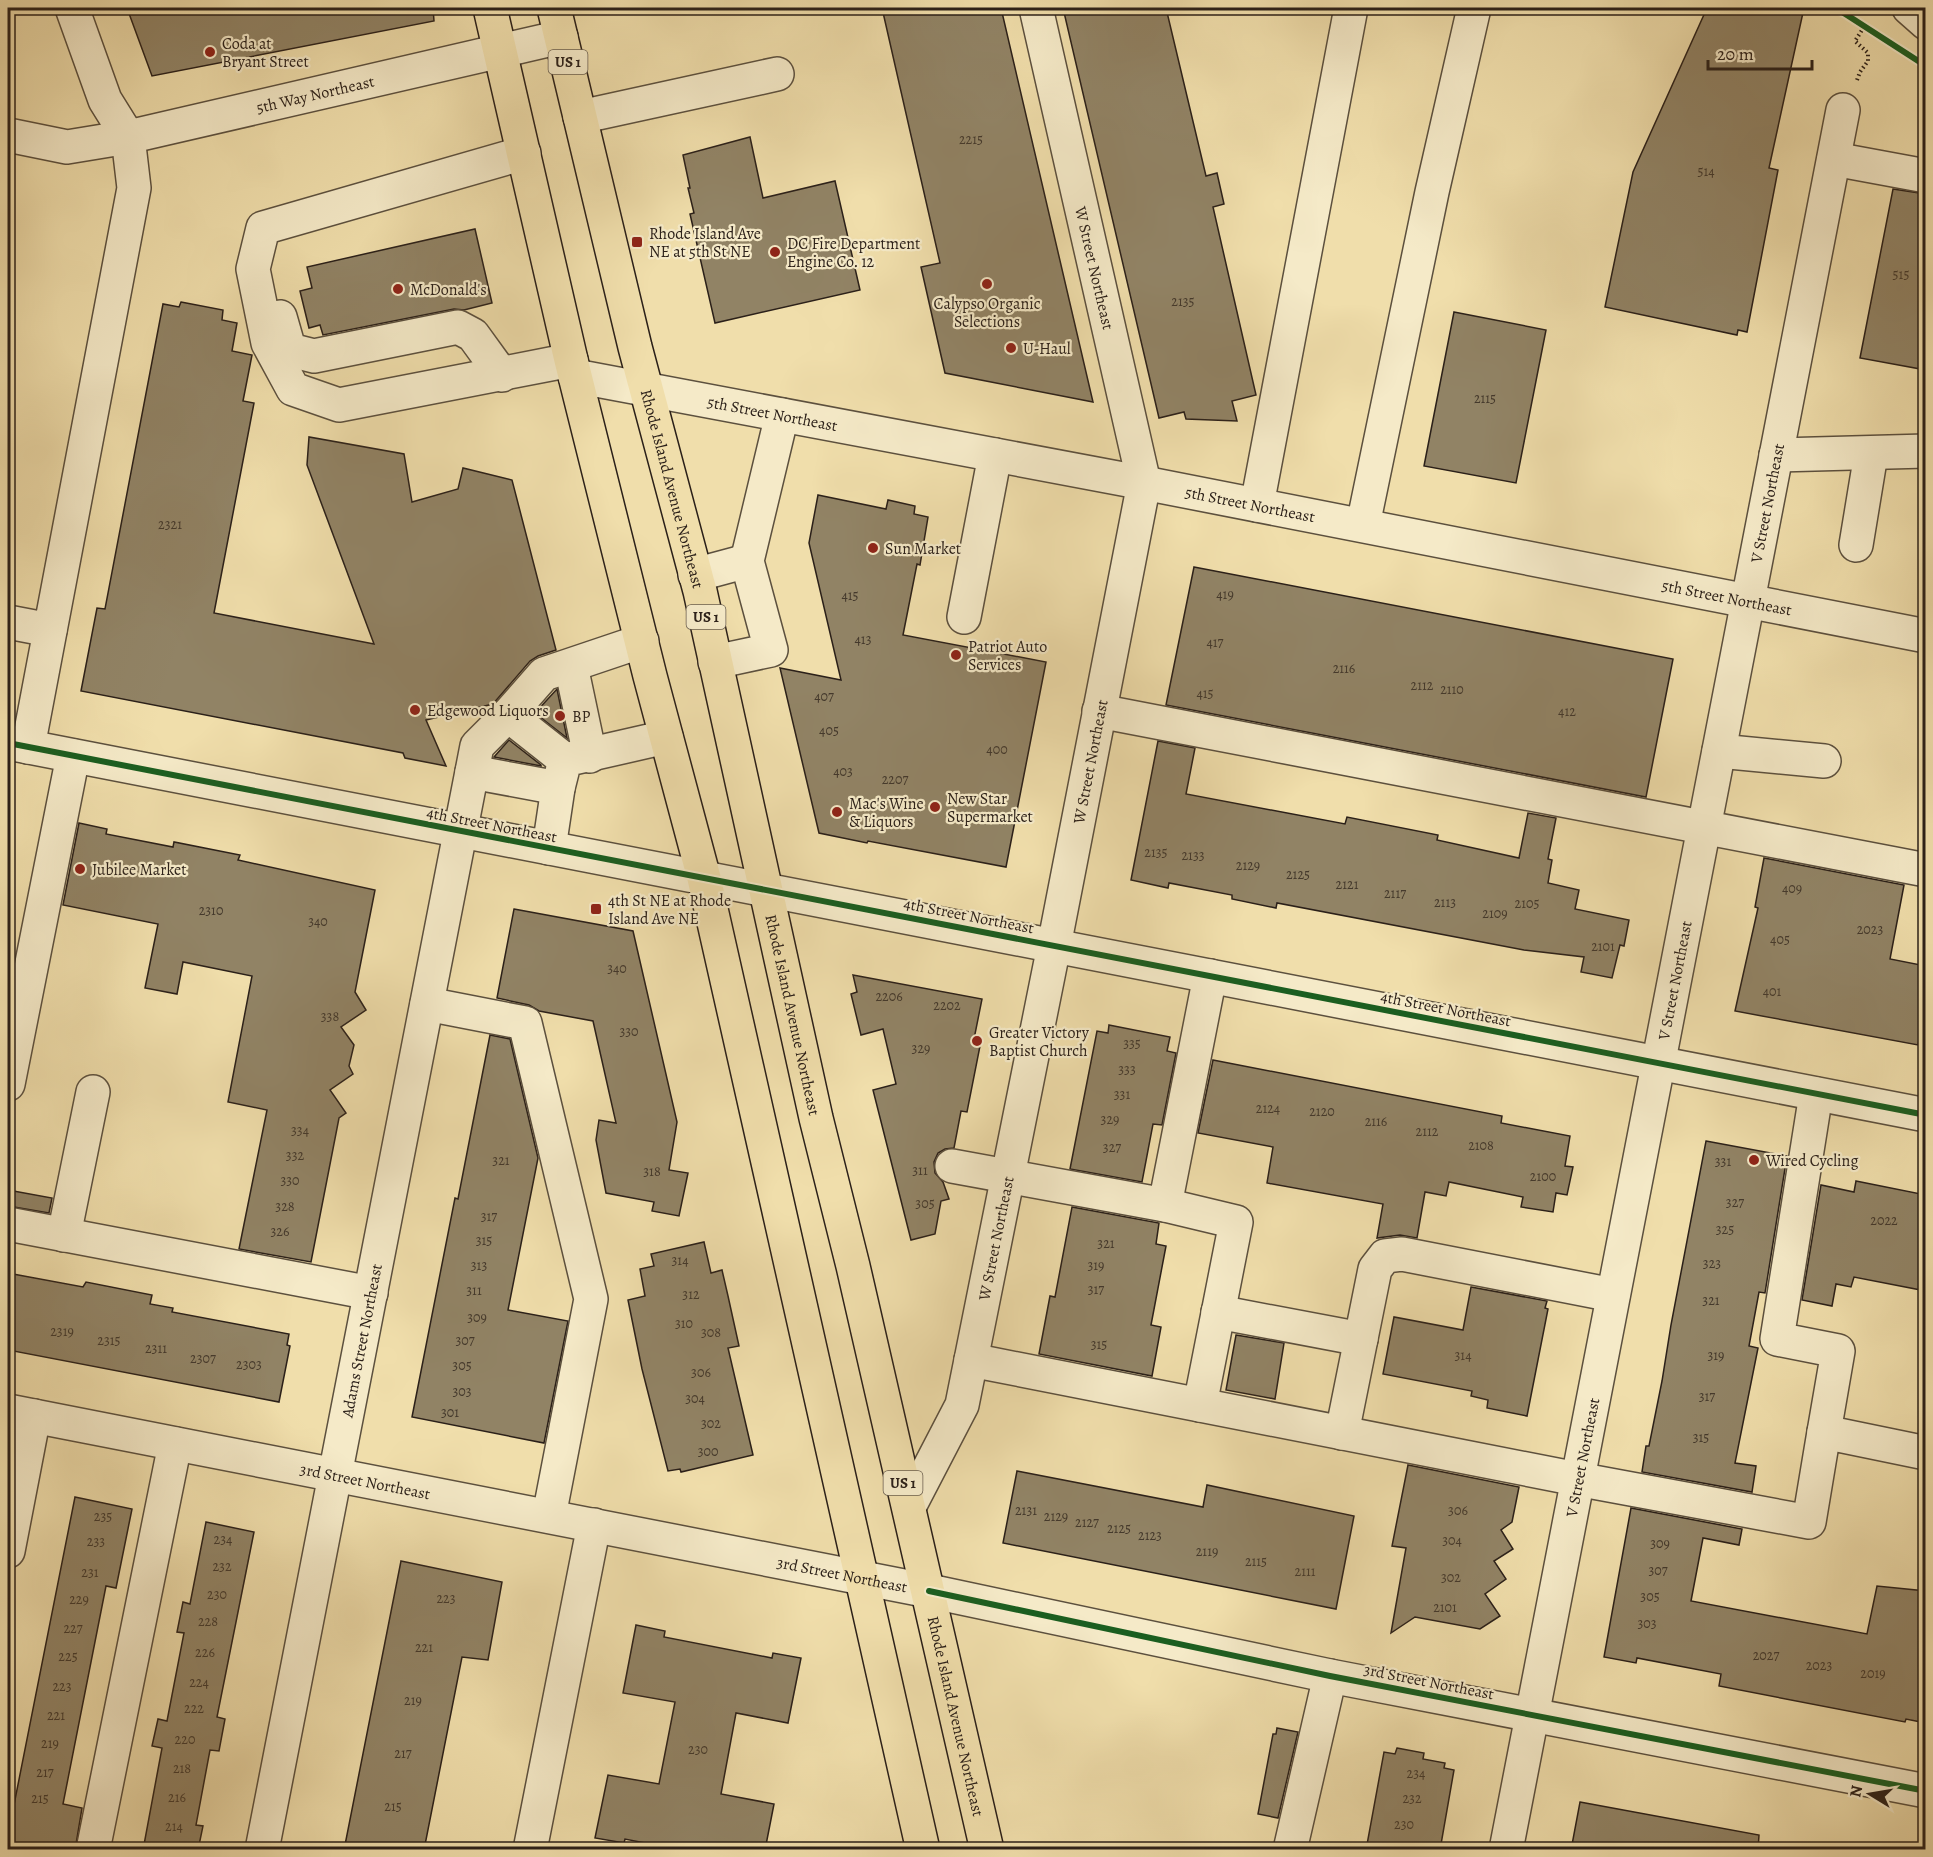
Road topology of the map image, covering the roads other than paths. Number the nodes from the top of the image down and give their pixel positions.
1 (72, 8) edge
2 (490, 8) edge
3 (1036, 8) edge
4 (1351, 8) edge
5 (1474, 8) edge
6 (1909, 8) edge
7 (558, 22) edge
8 (1926, 23) edge
9 (501, 51) junction
10 (777, 74) dead end
11 (1844, 110) dead end
12 (580, 117) junction
13 (8, 135) edge
14 (128, 137) junction
15 (524, 153) junction
16 (1834, 159) junction
17 (1926, 176) edge
18 (292, 218) junction
19 (573, 368) junction
20 (502, 375) junction
21 (646, 390) junction
22 (782, 415) junction
23 (1926, 451) edge
24 (1871, 454) junction
25 (996, 455) junction
26 (1776, 455) junction
27 (1144, 483) junction
28 (1257, 505) junction
29 (1363, 525) junction
30 (1856, 544) dead end
31 (747, 561) junction
32 (695, 575) junction
33 (1748, 601) junction
34 (963, 616) dead end
35 (8, 622) edge
36 (50, 630) junction
37 (1926, 636) edge
38 (642, 641) junction
39 (715, 662) junction
40 (571, 666) junction
41 (1099, 711) junction
42 (508, 715) junction
43 (666, 737) junction
44 (18, 745) edge
45 (1719, 751) junction
46 (74, 756) junction
47 (1824, 761) dead end
48 (571, 768) junction
49 (472, 772) junction
50 (1704, 827) junction
51 (460, 832) junction
52 (549, 848) junction
53 (1926, 870) edge
54 (704, 878) junction
55 (766, 890) junction
56 (1054, 946) junction
57 (1210, 976) junction
58 (427, 1004) junction
59 (1658, 1063) junction
60 (8, 1084) edge
61 (93, 1092) dead end
62 (1816, 1094) junction
63 (1926, 1115) edge
64 (952, 1166) dead end
65 (1008, 1177) junction
66 (1165, 1205) junction
67 (8, 1224) edge
68 (64, 1235) junction
69 (371, 1293) junction
70 (1613, 1295) junction
71 (1218, 1312) junction
72 (1361, 1339) junction
73 (971, 1360) junction
74 (1200, 1405) junction
75 (21, 1414) edge
76 (1824, 1432) junction
77 (1342, 1433) junction
78 (176, 1444) junction
79 (1926, 1453) edge
80 (336, 1475) junction
81 (1577, 1479) junction
82 (909, 1507) junction
83 (549, 1516) junction
84 (594, 1525) junction
85 (8, 1551) edge
86 (863, 1578) junction
87 (929, 1591) junction
88 (1330, 1676) junction
89 (1532, 1714) junction
90 (1926, 1791) edge
91 (93, 1850) edge
92 (262, 1850) edge
93 (530, 1850) edge
94 (923, 1850) edge
95 (987, 1850) edge
96 (1290, 1850) edge
97 (1506, 1850) edge

1 - 14 street
2 - 9 main road
3 - 27 street, W Street Northeast
4 - 28 street
5 - 29 street
6 - 8 street
7 - 9 street, 5th Way Northeast
7 - 12 main road, Rhode Island Avenue Northeast / US 1
9 - 14 street, 5th Way Northeast
9 - 15 main road
10 - 12 street
11 - 16 street, V Street Northeast
12 - 21 main road, Rhode Island Avenue Northeast / US 1
13 - 14 street, 5th Way Northeast
14 - 36 street
15 - 18 street
15 - 19 main road
16 - 17 street
16 - 26 street, V Street Northeast
18 - 20 street
18 - 20 street
19 - 20 street
19 - 21 street, 5th Street Northeast
19 - 38 main road
21 - 22 street, 5th Street Northeast
21 - 32 main road, Rhode Island Avenue Northeast / US 1
22 - 25 street, 5th Street Northeast
22 - 31 street
23 - 24 street
24 - 26 street
24 - 30 street
25 - 27 street, 5th Street Northeast
25 - 34 street
26 - 33 street, V Street Northeast
27 - 28 street, 5th Street Northeast
27 - 41 street, W Street Northeast
28 - 29 street, 5th Street Northeast
29 - 33 street, 5th Street Northeast
31 - 32 street
31 - 39 street
32 - 39 main road, Rhode Island Avenue Northeast / US 1
33 - 37 street, 5th Street Northeast
33 - 45 street, V Street Northeast
35 - 36 street
36 - 44 street
38 - 40 street, Adams Street Northeast
38 - 43 main road
39 - 55 main road, Rhode Island Avenue Northeast / US 1
40 - 42 street, Adams Street Northeast
40 - 48 street
41 - 50 street
41 - 56 street, W Street Northeast
42 - 48 street
42 - 49 street, Adams Street Northeast
43 - 48 street
43 - 54 main road
44 - 46 street, 4th Street Northeast
45 - 47 street
45 - 50 street, V Street Northeast
46 - 51 street, 4th Street Northeast
46 - 60 street
48 - 49 street
48 - 52 street
49 - 51 street, Adams Street Northeast
50 - 53 street
50 - 59 street, V Street Northeast
51 - 52 street, 4th Street Northeast
51 - 58 street, Adams Street Northeast
52 - 54 street, 4th Street Northeast
54 - 55 street, 4th Street Northeast
54 - 86 main road
55 - 56 street, 4th Street Northeast
55 - 82 main road, Rhode Island Avenue Northeast / US 1
56 - 57 street, 4th Street Northeast
56 - 65 street, W Street Northeast
57 - 59 street, 4th Street Northeast
57 - 66 street
58 - 69 street, Adams Street Northeast
58 - 83 street
59 - 62 street, 4th Street Northeast
59 - 70 street, V Street Northeast
61 - 68 street
62 - 63 street, 4th Street Northeast
62 - 76 street
64 - 65 street
65 - 66 street
65 - 73 street, W Street Northeast
66 - 71 street
67 - 68 street
68 - 69 street
69 - 80 street, Adams Street Northeast
70 - 72 street
70 - 81 street, V Street Northeast
71 - 72 street
71 - 74 street
72 - 77 street
73 - 74 street
73 - 82 street, W Street Northeast
74 - 77 street
75 - 78 street, 3rd Street Northeast
75 - 85 street
76 - 79 street
76 - 81 street
77 - 81 street
78 - 80 street, 3rd Street Northeast
78 - 91 street
80 - 83 street, 3rd Street Northeast
80 - 92 street, Adams Street Northeast
81 - 89 street, V Street Northeast
82 - 87 main road, Rhode Island Avenue Northeast / US 1
83 - 84 street, 3rd Street Northeast
84 - 86 street, 3rd Street Northeast
84 - 93 street
86 - 87 street, 3rd Street Northeast
86 - 94 main road
87 - 88 street, 3rd Street Northeast
87 - 95 main road, Rhode Island Avenue Northeast / US 1
88 - 89 street, 3rd Street Northeast
88 - 96 street
89 - 90 street, 3rd Street Northeast
89 - 97 street, V Street Northeast

